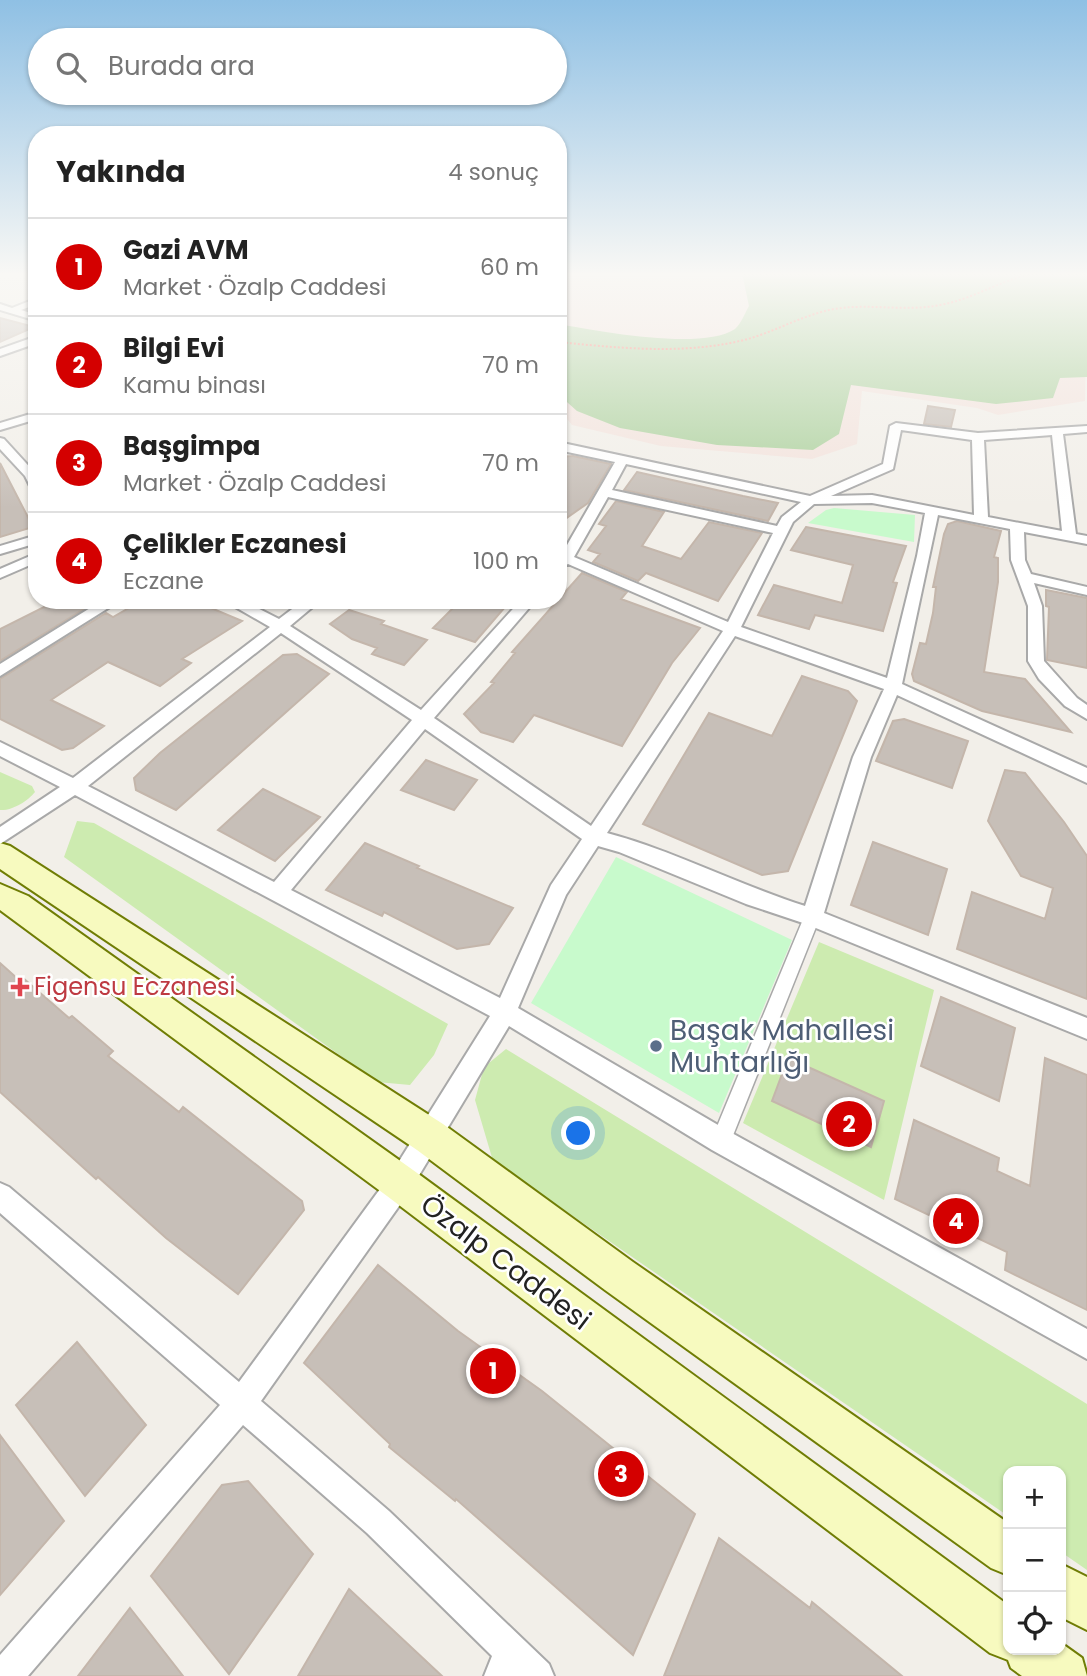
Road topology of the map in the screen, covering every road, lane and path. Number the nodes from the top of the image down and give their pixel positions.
1 (28, 418) edge
2 (0, 427) edge
3 (1087, 429) edge
4 (1058, 431) junction
5 (978, 437) junction
6 (0, 442) edge
7 (567, 448) edge
8 (623, 459) junction
9 (28, 472) edge
10 (853, 481) junction
11 (604, 492) junction
12 (872, 499) junction
13 (811, 500) junction
14 (932, 509) junction
15 (981, 518) junction
16 (1017, 526) junction
17 (781, 531) junction
18 (1069, 536) junction
19 (1087, 540) edge
20 (28, 542) edge
21 (0, 550) edge
22 (567, 551) edge
23 (28, 561) edge
24 (567, 562) edge
25 (0, 574) edge
26 (1025, 577) junction
27 (1087, 591) edge
28 (100, 609) edge
29 (247, 609) edge
30 (302, 609) edge
31 (521, 609) edge
32 (280, 626) junction
33 (732, 629) junction
34 (0, 671) edge
35 (893, 686) junction
36 (1087, 713) edge
37 (423, 719) junction
38 (0, 748) edge
39 (1087, 776) edge
40 (75, 786) junction
41 (0, 837) edge
42 (596, 838) junction
43 (0, 854) edge
44 (277, 893) junction
45 (0, 896) edge
46 (812, 917) junction
47 (505, 1013) junction
48 (1087, 1029) edge
49 (430, 1137) junction
50 (721, 1141) junction
51 (400, 1183) junction
52 (0, 1196) edge
53 (1087, 1345) edge
54 (241, 1404) junction
55 (1003, 1547) edge
56 (1066, 1591) edge
57 (1087, 1606) edge
58 (1003, 1630) edge
59 (1036, 1655) edge
60 (507, 1664) edge
61 (5, 1676) edge
62 (537, 1676) edge
63 (1064, 1676) edge

1 - 2 street
3 - 4 street
4 - 5 street
4 - 18 street
5 - 10 street
5 - 15 street
6 - 9 street
7 - 8 street
8 - 11 street
8 - 13 street
10 - 12 street
10 - 13 street
11 - 17 street
11 - 22 street
12 - 13 street
12 - 14 street
13 - 17 street
14 - 15 street
14 - 35 street
15 - 16 street
16 - 18 street
16 - 26 street
17 - 33 street
18 - 19 street
20 - 21 street
23 - 25 street
24 - 33 street
26 - 27 street
26 - 36 street
28 - 34 street
29 - 32 street
30 - 32 street
31 - 37 street
32 - 37 street
32 - 40 street
33 - 35 street
33 - 42 street
35 - 39 street
35 - 46 street
37 - 42 street
37 - 44 street
38 - 40 street
40 - 41 street
40 - 44 street
42 - 46 street
42 - 47 street
43 - 49 main road
44 - 47 street
45 - 51 main road, Özalp Caddesi
46 - 48 street
46 - 50 street
47 - 49 street
47 - 50 street
49 - 51 street
49 - 55 main road
50 - 53 street
51 - 54 street
51 - 58 main road, Özalp Caddesi
52 - 54 street
54 - 60 street
54 - 61 street
56 - 57 main road
59 - 63 main road
60 - 62 street

